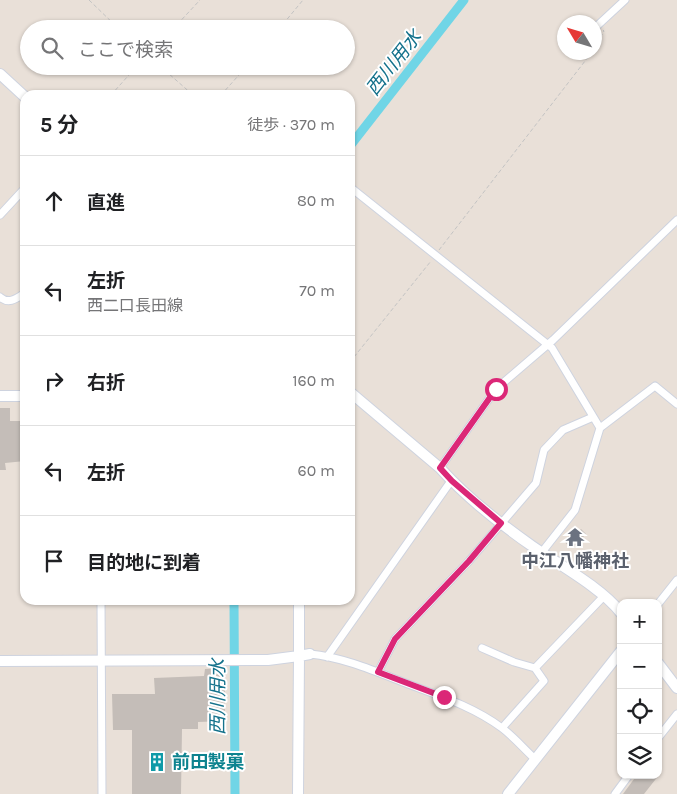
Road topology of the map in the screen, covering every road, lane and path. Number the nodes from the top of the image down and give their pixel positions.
1 (89, 0) edge
2 (200, 0) edge
3 (303, 0) edge
4 (625, 0) edge
5 (110, 20) edge
6 (181, 20) edge
7 (286, 20) edge
8 (602, 21) edge
9 (586, 60) edge
10 (0, 74) edge
11 (129, 75) edge
12 (170, 75) edge
13 (239, 75) edge
14 (115, 90) edge
15 (187, 90) edge
16 (226, 90) edge
17 (20, 92) edge
18 (355, 191) edge
19 (20, 193) edge
20 (0, 215) edge
21 (677, 220) edge
22 (435, 256) junction
23 (20, 297) edge
24 (0, 298) edge
25 (548, 343) junction
26 (355, 356) edge
27 (0, 396) edge
28 (20, 396) edge
29 (355, 398) edge
30 (677, 404) edge
31 (593, 417) junction
32 (600, 428) junction
33 (440, 468) junction
34 (452, 481) junction
35 (501, 523) junction
36 (542, 552) junction
37 (677, 580) edge
38 (604, 596) junction
39 (662, 599) edge
40 (101, 605) edge
41 (299, 605) edge
42 (617, 609) edge
43 (482, 648) dead end
44 (304, 655) junction
45 (617, 656) edge
46 (327, 657) junction
47 (0, 661) edge
48 (100, 661) junction
49 (535, 668) junction
50 (662, 668) edge
51 (378, 672) junction
52 (677, 688) edge
53 (677, 714) edge
54 (502, 728) junction
55 (661, 734) edge
56 (535, 760) junction
57 (626, 779) edge
58 (102, 794) edge
59 (298, 794) edge
60 (508, 794) edge
61 (615, 794) edge

1 - 5 path
2 - 6 path
3 - 7 path
4 - 8 street
9 - 22 path
10 - 17 street
11 - 14 path
12 - 15 path
13 - 16 path
18 - 22 street
19 - 20 street
21 - 25 street
22 - 25 street
22 - 26 path
23 - 24 street
25 - 31 street
25 - 33 street
27 - 28 street
29 - 33 street
30 - 32 street
31 - 32 street
31 - 35 street
32 - 36 street
33 - 34 street
34 - 35 street
34 - 46 street
35 - 36 street
35 - 51 street
36 - 38 street
37 - 39 street
38 - 42 street
38 - 49 street
40 - 48 street
41 - 44 street
43 - 49 street
44 - 46 street
44 - 48 street
44 - 59 street
45 - 56 street
46 - 51 street
47 - 48 street
48 - 58 street
49 - 54 street
50 - 52 street
51 - 54 street
53 - 55 street
54 - 56 street
56 - 60 street
57 - 61 street

